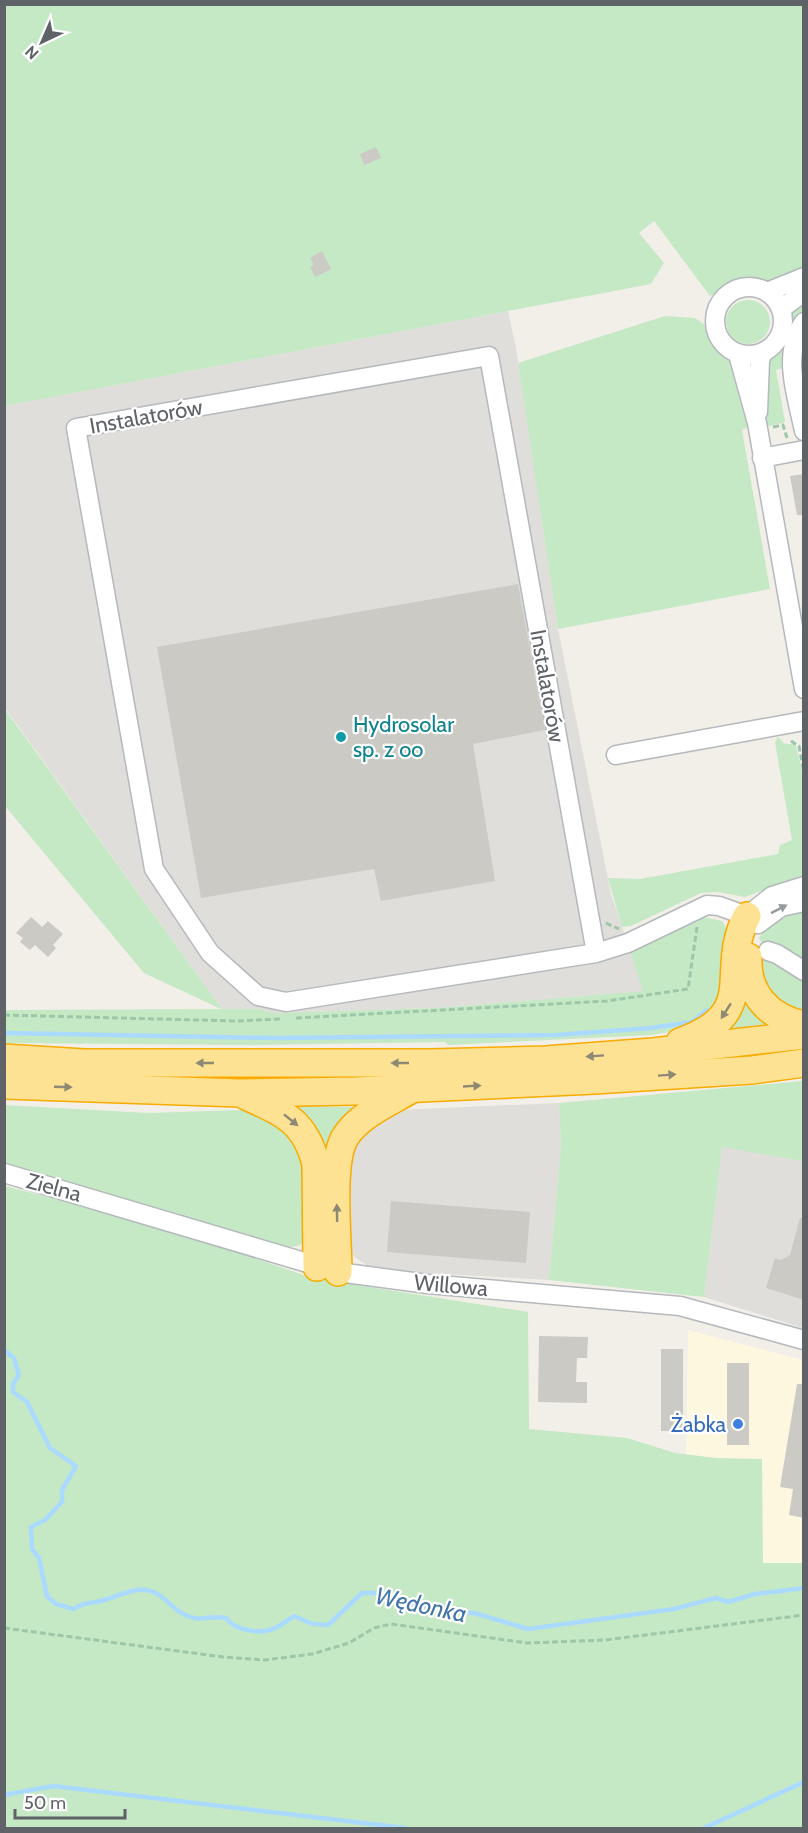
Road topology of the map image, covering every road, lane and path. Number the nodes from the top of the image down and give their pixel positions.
1 (804, 277) edge
2 (767, 292) junction
3 (804, 292) edge
4 (781, 309) junction
5 (804, 322) edge
6 (763, 352) junction
7 (738, 354) junction
8 (761, 425) junction
9 (804, 431) edge
10 (796, 448) edge
11 (762, 458) junction
12 (804, 689) edge
13 (804, 721) edge
14 (784, 742) dead end
15 (616, 755) dead end
16 (804, 773) edge
17 (804, 885) edge
18 (804, 902) edge
19 (694, 920) dead end
20 (753, 920) junction
21 (768, 951) dead end
22 (596, 953) junction
23 (804, 970) edge
24 (4, 1015) edge
25 (296, 1018) dead end
26 (284, 1019) dead end
27 (804, 1025) edge
28 (804, 1035) edge
29 (653, 1052) junction
30 (4, 1058) edge
31 (804, 1063) edge
32 (4, 1085) edge
33 (414, 1088) junction
34 (240, 1093) junction
35 (4, 1173) edge
36 (104, 1201) joint
37 (327, 1269) junction
38 (804, 1340) edge
39 (804, 1615) edge
40 (4, 1628) edge

1 - 2 street
2 - 4 street
2 - 7 street
3 - 4 street
4 - 6 street
5 - 9 street
6 - 7 street
6 - 8 street
7 - 8 street
8 - 10 path
8 - 11 street
10 - 11 street
11 - 12 street
13 - 15 street
14 - 16 path
17 - 20 street
20 -> 18 street
19 - 25 path
20 - 22 street, Instalatorów
20 - 27 highway
20 -> 29 highway
21 - 23 street
22 - 22 street, Instalatorów
24 - 26 path
28 - 29 highway
29 -> 30 highway
33 -> 31 highway
32 -> 34 highway
33 - 34 highway
37 -> 33 highway
34 -> 37 highway
35 - 36 street, Zielna
36 - 37 street, Willowa
37 - 38 street, Willowa
39 - 40 path

